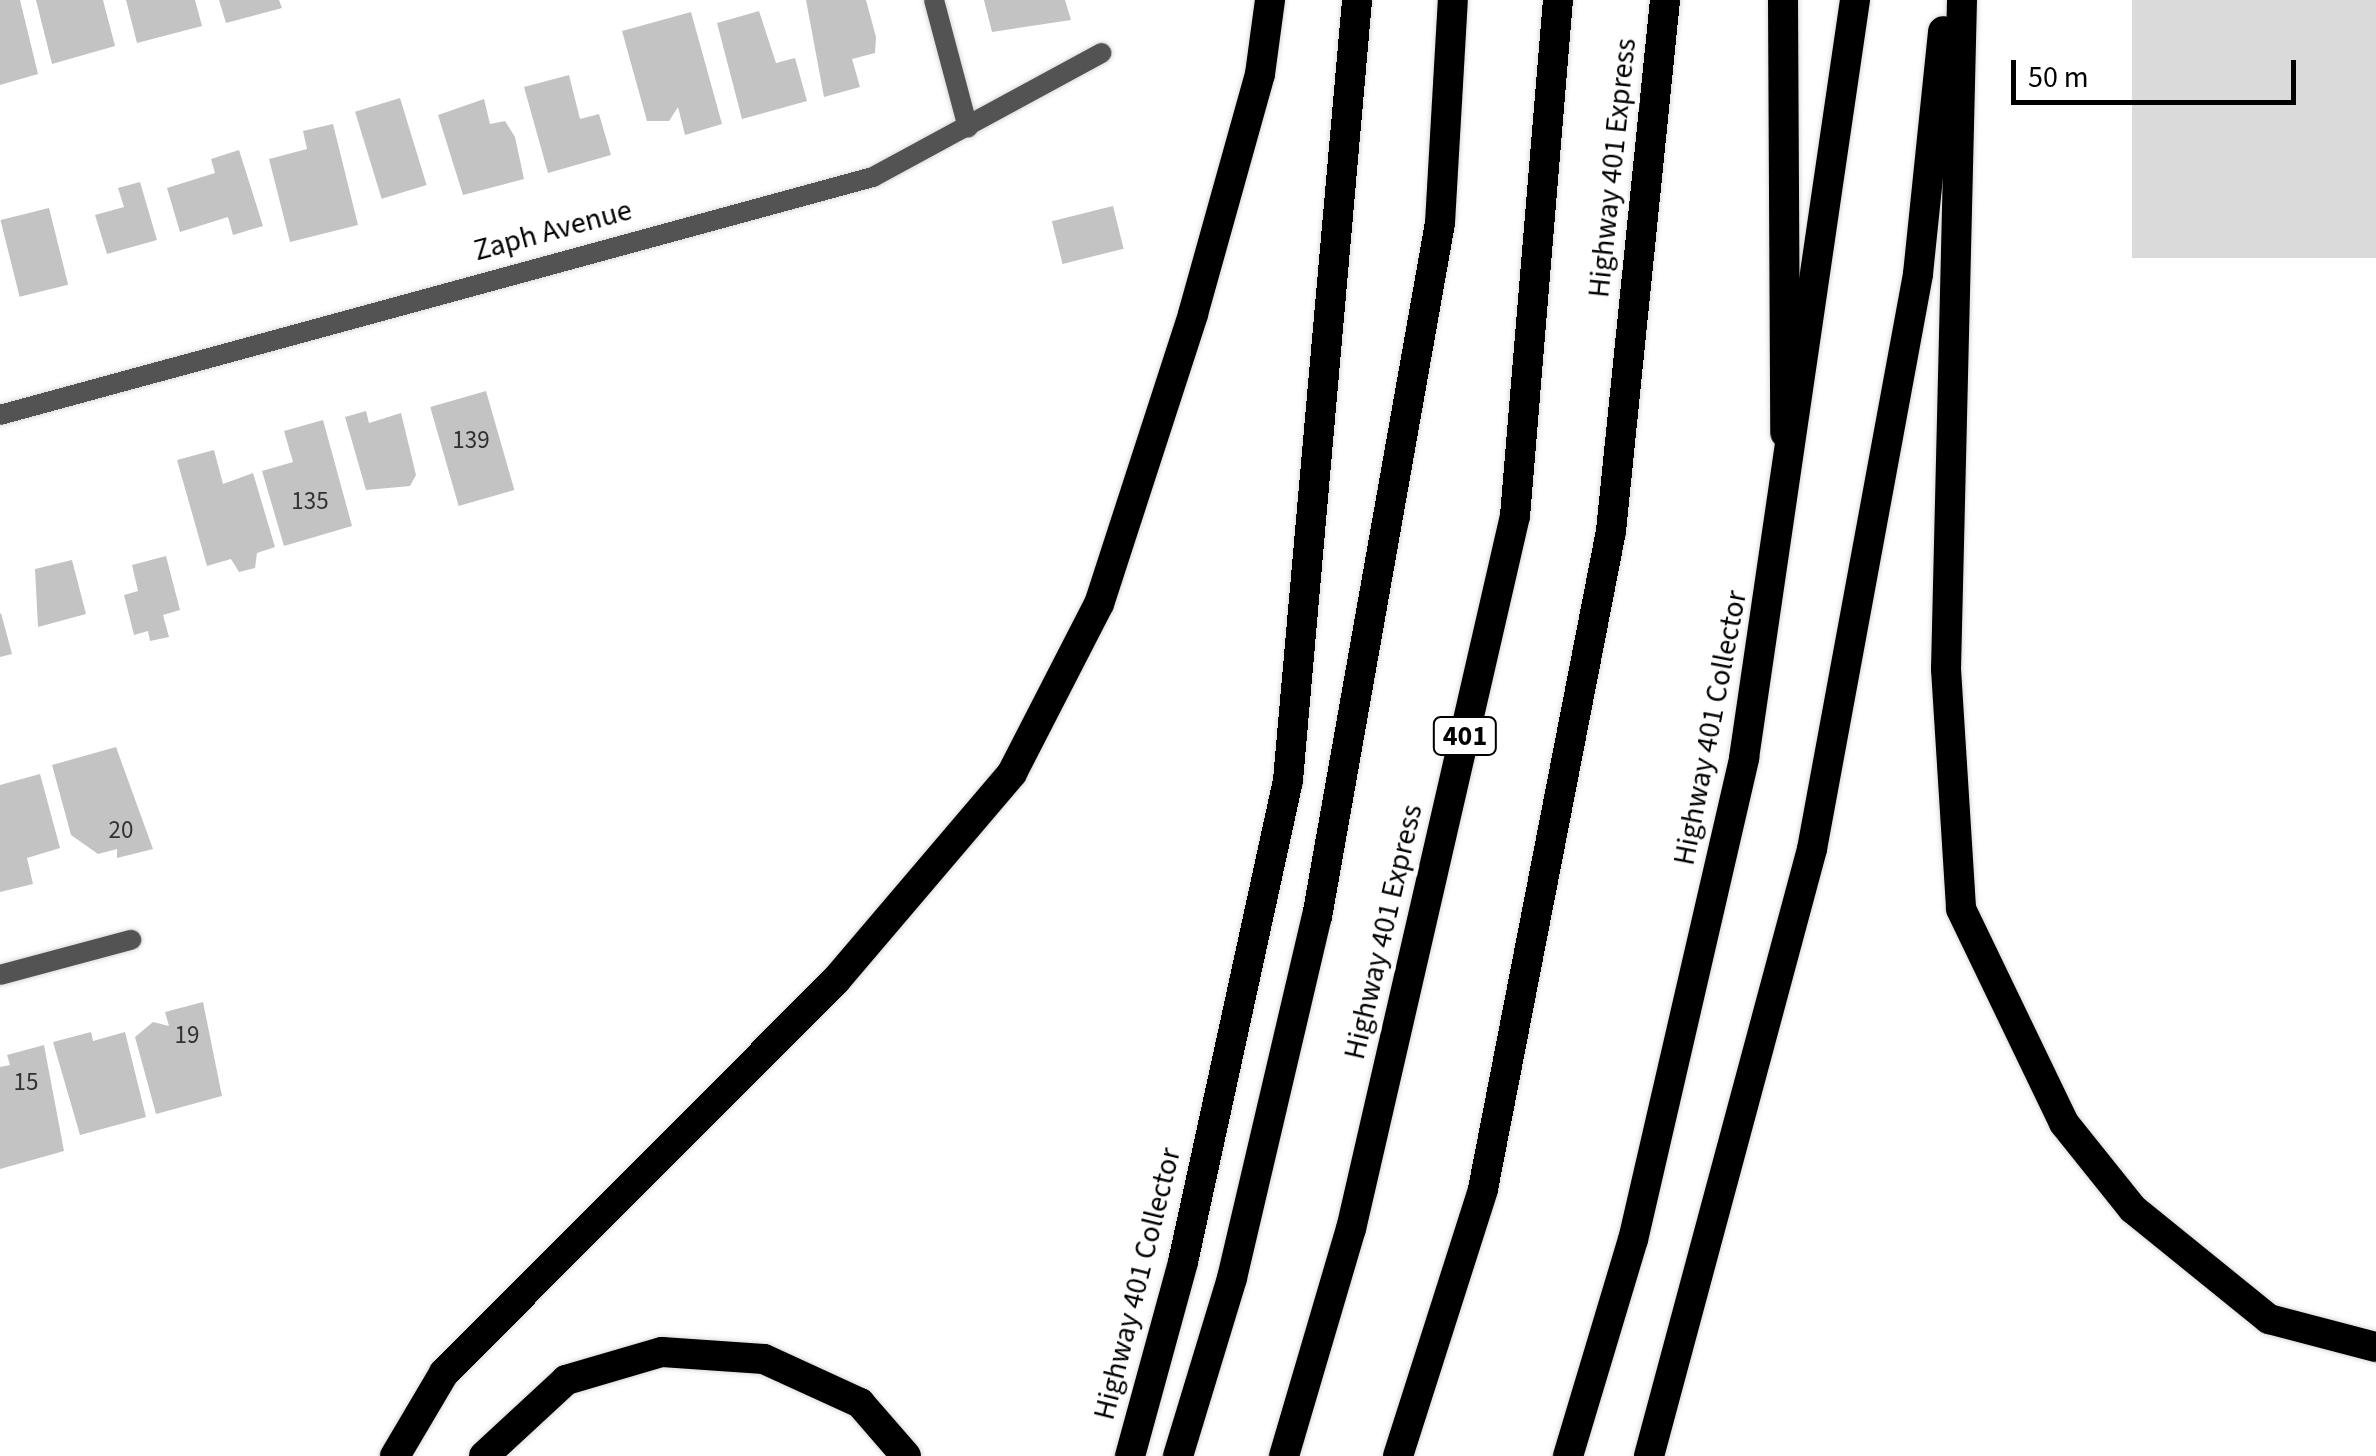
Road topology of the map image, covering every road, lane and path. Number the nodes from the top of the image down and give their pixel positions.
1 (934, 0) edge
2 (1270, 0) edge
3 (1357, 0) edge
4 (1453, 0) edge
5 (1558, 0) edge
6 (1665, 0) edge
7 (1783, 0) edge
8 (1855, 0) edge
9 (1946, 0) edge
10 (1962, 0) edge
11 (1101, 53) dead end
12 (968, 128) junction
13 (0, 416) edge
14 (1789, 501) junction
15 (131, 940) dead end
16 (0, 975) edge
17 (2376, 1347) edge
18 (395, 1456) edge
19 (484, 1456) edge
20 (906, 1456) edge
21 (1130, 1456) edge
22 (1178, 1456) edge
23 (1284, 1456) edge
24 (1398, 1456) edge
25 (1568, 1456) edge
26 (1650, 1456) edge

1 - 12 street
2 - 18 highway
3 - 21 highway, Highway 401 Collector
4 - 22 highway
5 - 23 highway, Highway 401 Express / 401
6 - 24 highway, Highway 401 Express
7 - 14 highway
8 - 14 highway, Highway 401 Collector
9 - 26 highway
10 - 17 highway
11 - 12 street, Zaph Avenue
12 - 13 street, Zaph Avenue
14 - 25 highway, Highway 401 Collector
15 - 16 street
19 - 20 highway

